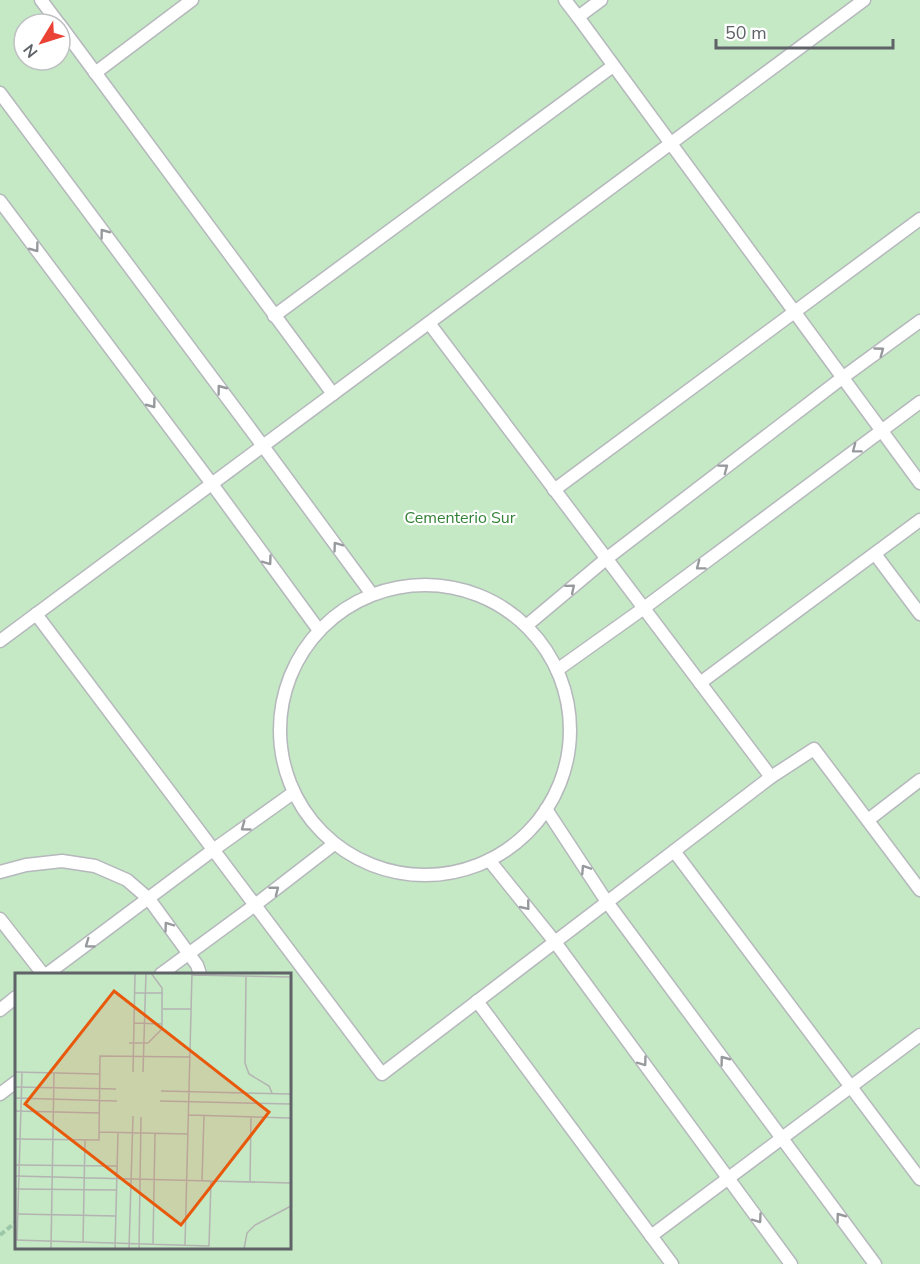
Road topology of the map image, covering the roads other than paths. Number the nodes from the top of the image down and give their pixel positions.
1 (192, 0) edge
2 (565, 0) edge
3 (601, 0) edge
4 (864, 0) edge
5 (578, 17) junction
6 (72, 42) edge
7 (614, 66) junction
8 (95, 73) junction
9 (0, 93) edge
10 (670, 144) junction
11 (0, 201) edge
12 (920, 219) edge
13 (794, 313) junction
14 (274, 316) junction
15 (920, 321) edge
16 (429, 323) junction
17 (842, 378) junction
18 (333, 394) junction
19 (920, 402) edge
20 (881, 430) junction
21 (263, 446) junction
22 (920, 483) edge
23 (212, 484) junction
24 (555, 490) junction
25 (920, 520) edge
26 (875, 554) junction
27 (606, 559) junction
28 (371, 593) junction
29 (644, 609) junction
30 (920, 614) edge
31 (36, 615) junction
32 (526, 626) junction
33 (318, 629) junction
34 (0, 641) edge
35 (557, 669) junction
36 (700, 683) junction
37 (771, 777) junction
38 (920, 780) edge
39 (293, 793) junction
40 (546, 809) junction
41 (867, 820) junction
42 (334, 844) junction
43 (213, 850) junction
44 (674, 850) junction
45 (489, 860) junction
46 (0, 872) edge
47 (920, 890) edge
48 (149, 899) junction
49 (607, 902) junction
50 (255, 905) junction
51 (0, 918) edge
52 (555, 942) junction
53 (189, 954) junction
54 (43, 973) edge
55 (48, 973) edge
56 (164, 973) edge
57 (199, 973) edge
58 (15, 998) edge
59 (477, 1002) junction
60 (0, 1010) edge
61 (920, 1035) edge
62 (15, 1083) edge
63 (851, 1086) junction
64 (0, 1094) edge
65 (782, 1138) junction
66 (728, 1178) junction
67 (920, 1179) edge
68 (651, 1236) junction
69 (672, 1264) edge
70 (790, 1264) edge
71 (875, 1264) edge

1 - 8 lane
2 - 5 lane
3 - 5 lane
4 - 10 lane
5 - 7 lane
6 - 8 lane
7 - 10 lane
7 - 14 lane
8 - 14 lane
21 -> 9 lane
10 - 13 lane
10 - 16 lane
11 -> 23 lane
12 - 13 lane
13 - 17 lane
13 - 24 lane
14 - 18 lane
17 -> 15 lane
16 - 18 lane
16 - 24 lane
17 - 20 lane
27 -> 17 lane
18 - 21 lane
19 - 20 lane
20 - 22 lane
20 -> 29 lane
21 - 23 lane
28 -> 21 lane
23 - 31 lane
23 -> 33 lane
24 - 27 lane
25 - 26 lane
26 - 30 lane
26 - 36 lane
27 - 29 lane
32 -> 27 lane
28 - 32 lane
28 - 33 lane
29 - 35 lane
29 - 36 lane
31 - 34 lane
31 - 43 lane
32 - 35 lane
33 - 39 lane
35 - 40 lane
36 - 37 lane
37 - 41 lane
37 - 44 lane
38 - 41 lane
39 - 42 lane
39 -> 43 lane
40 - 45 lane
49 -> 40 lane
41 - 47 lane
42 - 45 lane
50 -> 42 lane
43 - 48 lane
43 - 50 lane
44 - 49 lane
44 - 63 lane
45 -> 52 lane
46 - 48 lane
53 -> 48 lane
48 -> 55 lane
49 - 52 lane
65 -> 49 lane
50 - 53 lane
50 - 59 lane
51 - 54 lane
52 - 59 lane
52 -> 66 lane
53 - 56 lane
53 - 57 lane
58 - 60 lane
59 - 68 lane
61 - 63 lane
62 - 64 lane
63 - 65 lane
63 - 67 lane
65 - 66 lane
71 -> 65 lane
66 - 68 lane
66 -> 70 lane
68 - 69 lane

